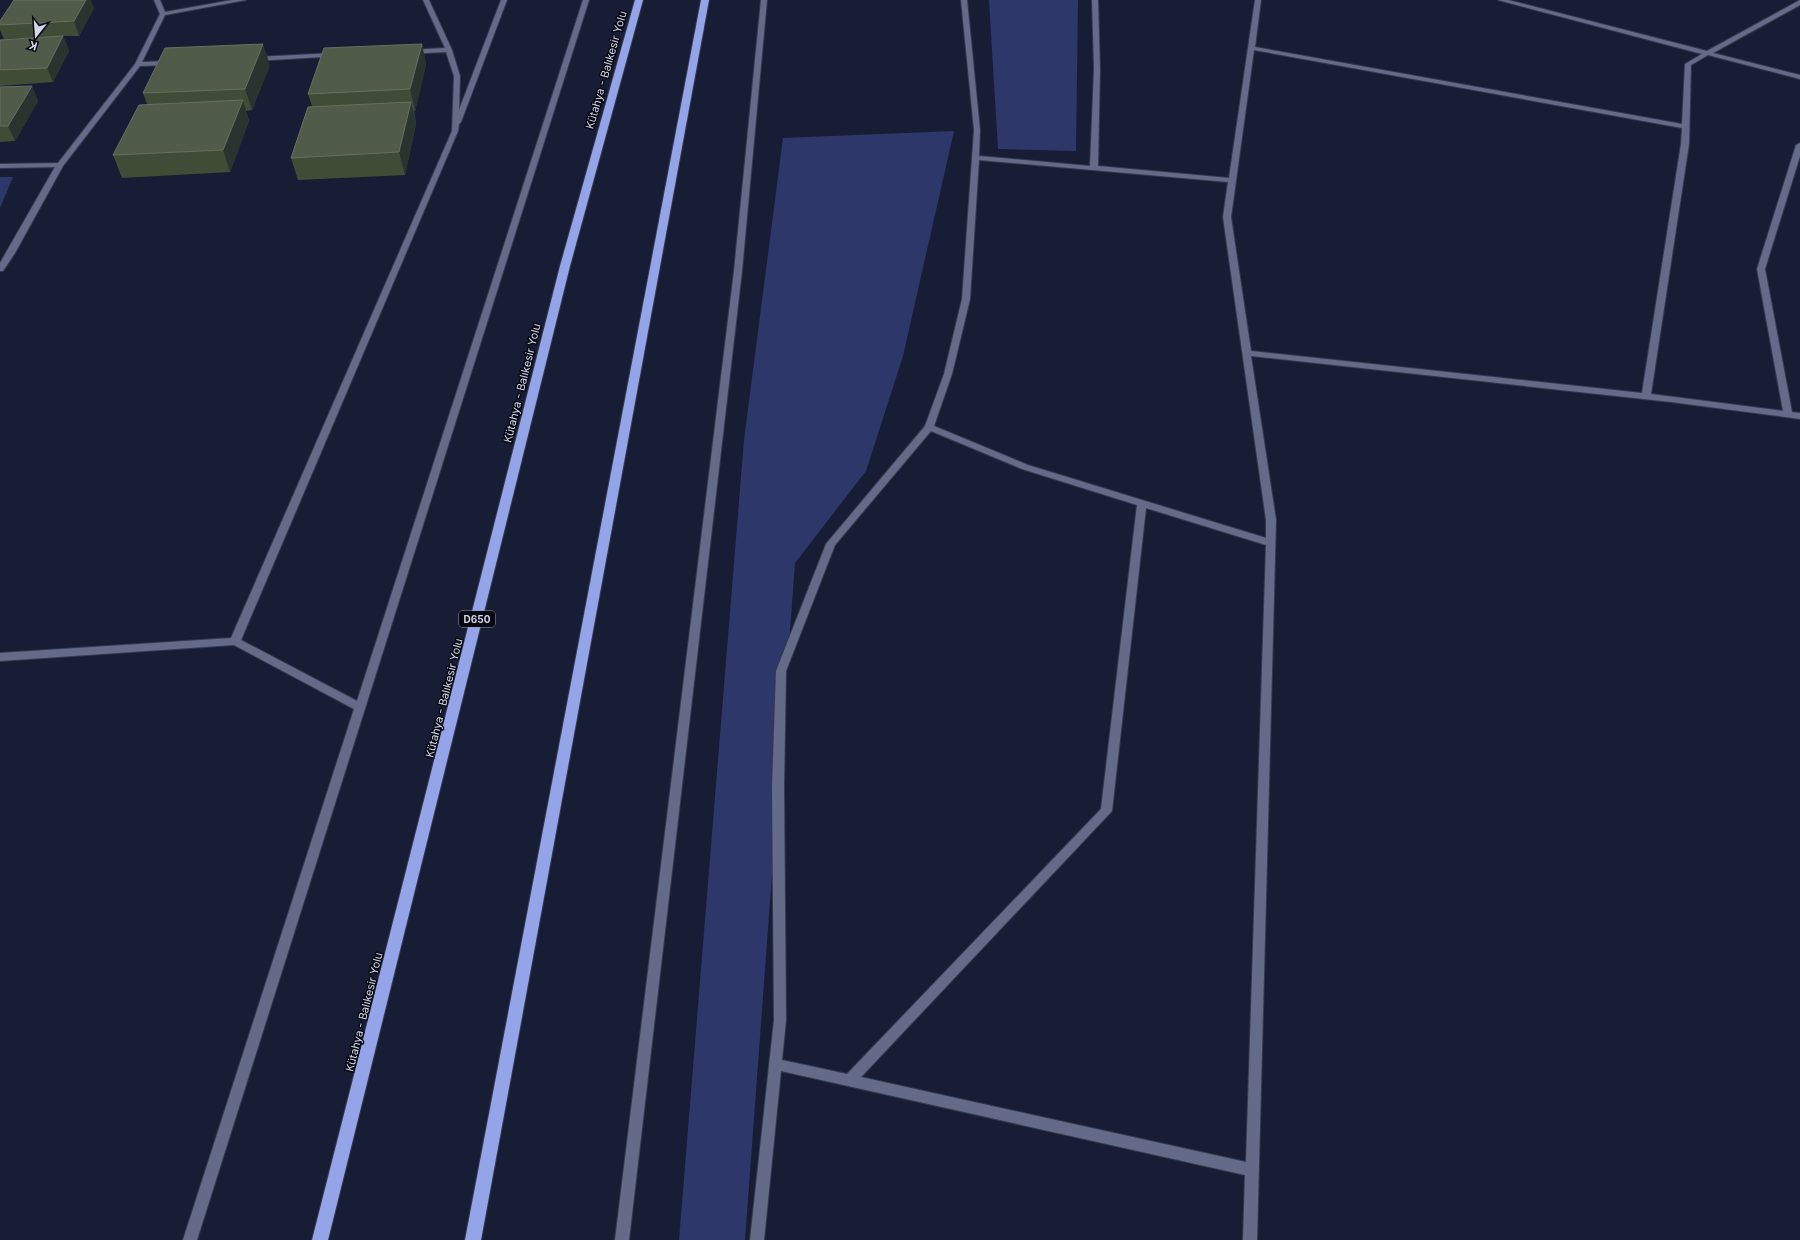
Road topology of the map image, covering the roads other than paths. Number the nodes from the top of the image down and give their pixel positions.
1 (157, 0) edge
2 (244, 0) edge
3 (426, 0) edge
4 (504, 0) edge
5 (586, 0) edge
6 (639, 0) edge
7 (705, 0) edge
8 (764, 0) edge
9 (964, 0) edge
10 (1096, 0) edge
11 (1258, 0) edge
12 (1501, 0) edge
13 (1788, 0) edge
14 (1798, 3) edge
15 (163, 14) junction
16 (1251, 48) junction
17 (449, 50) junction
18 (401, 52) edge
19 (1707, 53) junction
20 (346, 55) edge
21 (250, 59) edge
22 (178, 62) edge
23 (138, 64) junction
24 (1800, 77) edge
25 (1686, 127) junction
26 (454, 131) junction
27 (1800, 145) edge
28 (975, 158) junction
29 (60, 165) junction
30 (0, 166) edge
31 (1094, 168) junction
32 (1232, 180) junction
33 (0, 268) edge
34 (1246, 353) junction
35 (1646, 397) junction
36 (1788, 414) junction
37 (1800, 416) edge
38 (929, 427) junction
39 (1142, 502) junction
40 (1270, 543) junction
41 (236, 641) junction
42 (0, 657) edge
43 (361, 708) junction
44 (775, 1064) junction
45 (849, 1081) junction
46 (1252, 1170) junction
47 (190, 1240) edge
48 (320, 1240) edge
49 (473, 1240) edge
50 (622, 1240) edge
51 (758, 1240) edge
52 (1250, 1240) edge

1 - 15 street
2 - 15 street
3 - 17 street
4 - 26 street
5 - 43 street
6 - 48 highway, Kütahya - Balıkesir Yolu / D650
7 - 49 highway
8 - 50 street
9 - 28 street
10 - 31 street
11 - 16 street
12 - 19 street
13 - 14 street
14 - 19 street
15 - 23 street
16 - 25 street
16 - 32 street
17 - 18 street
17 - 26 street
19 - 24 street
19 - 25 street
20 - 21 street
22 - 23 street
23 - 29 street
25 - 35 street
26 - 41 street
27 - 36 street
28 - 31 street
28 - 38 street
29 - 30 street
29 - 33 street
31 - 32 street
32 - 34 street
34 - 35 street
34 - 40 street
35 - 36 street
36 - 37 street
38 - 39 street
38 - 44 street
39 - 40 street
39 - 45 street
40 - 46 street
41 - 42 street
41 - 43 street
43 - 47 street
44 - 45 street
44 - 51 street
45 - 46 street
46 - 52 street

